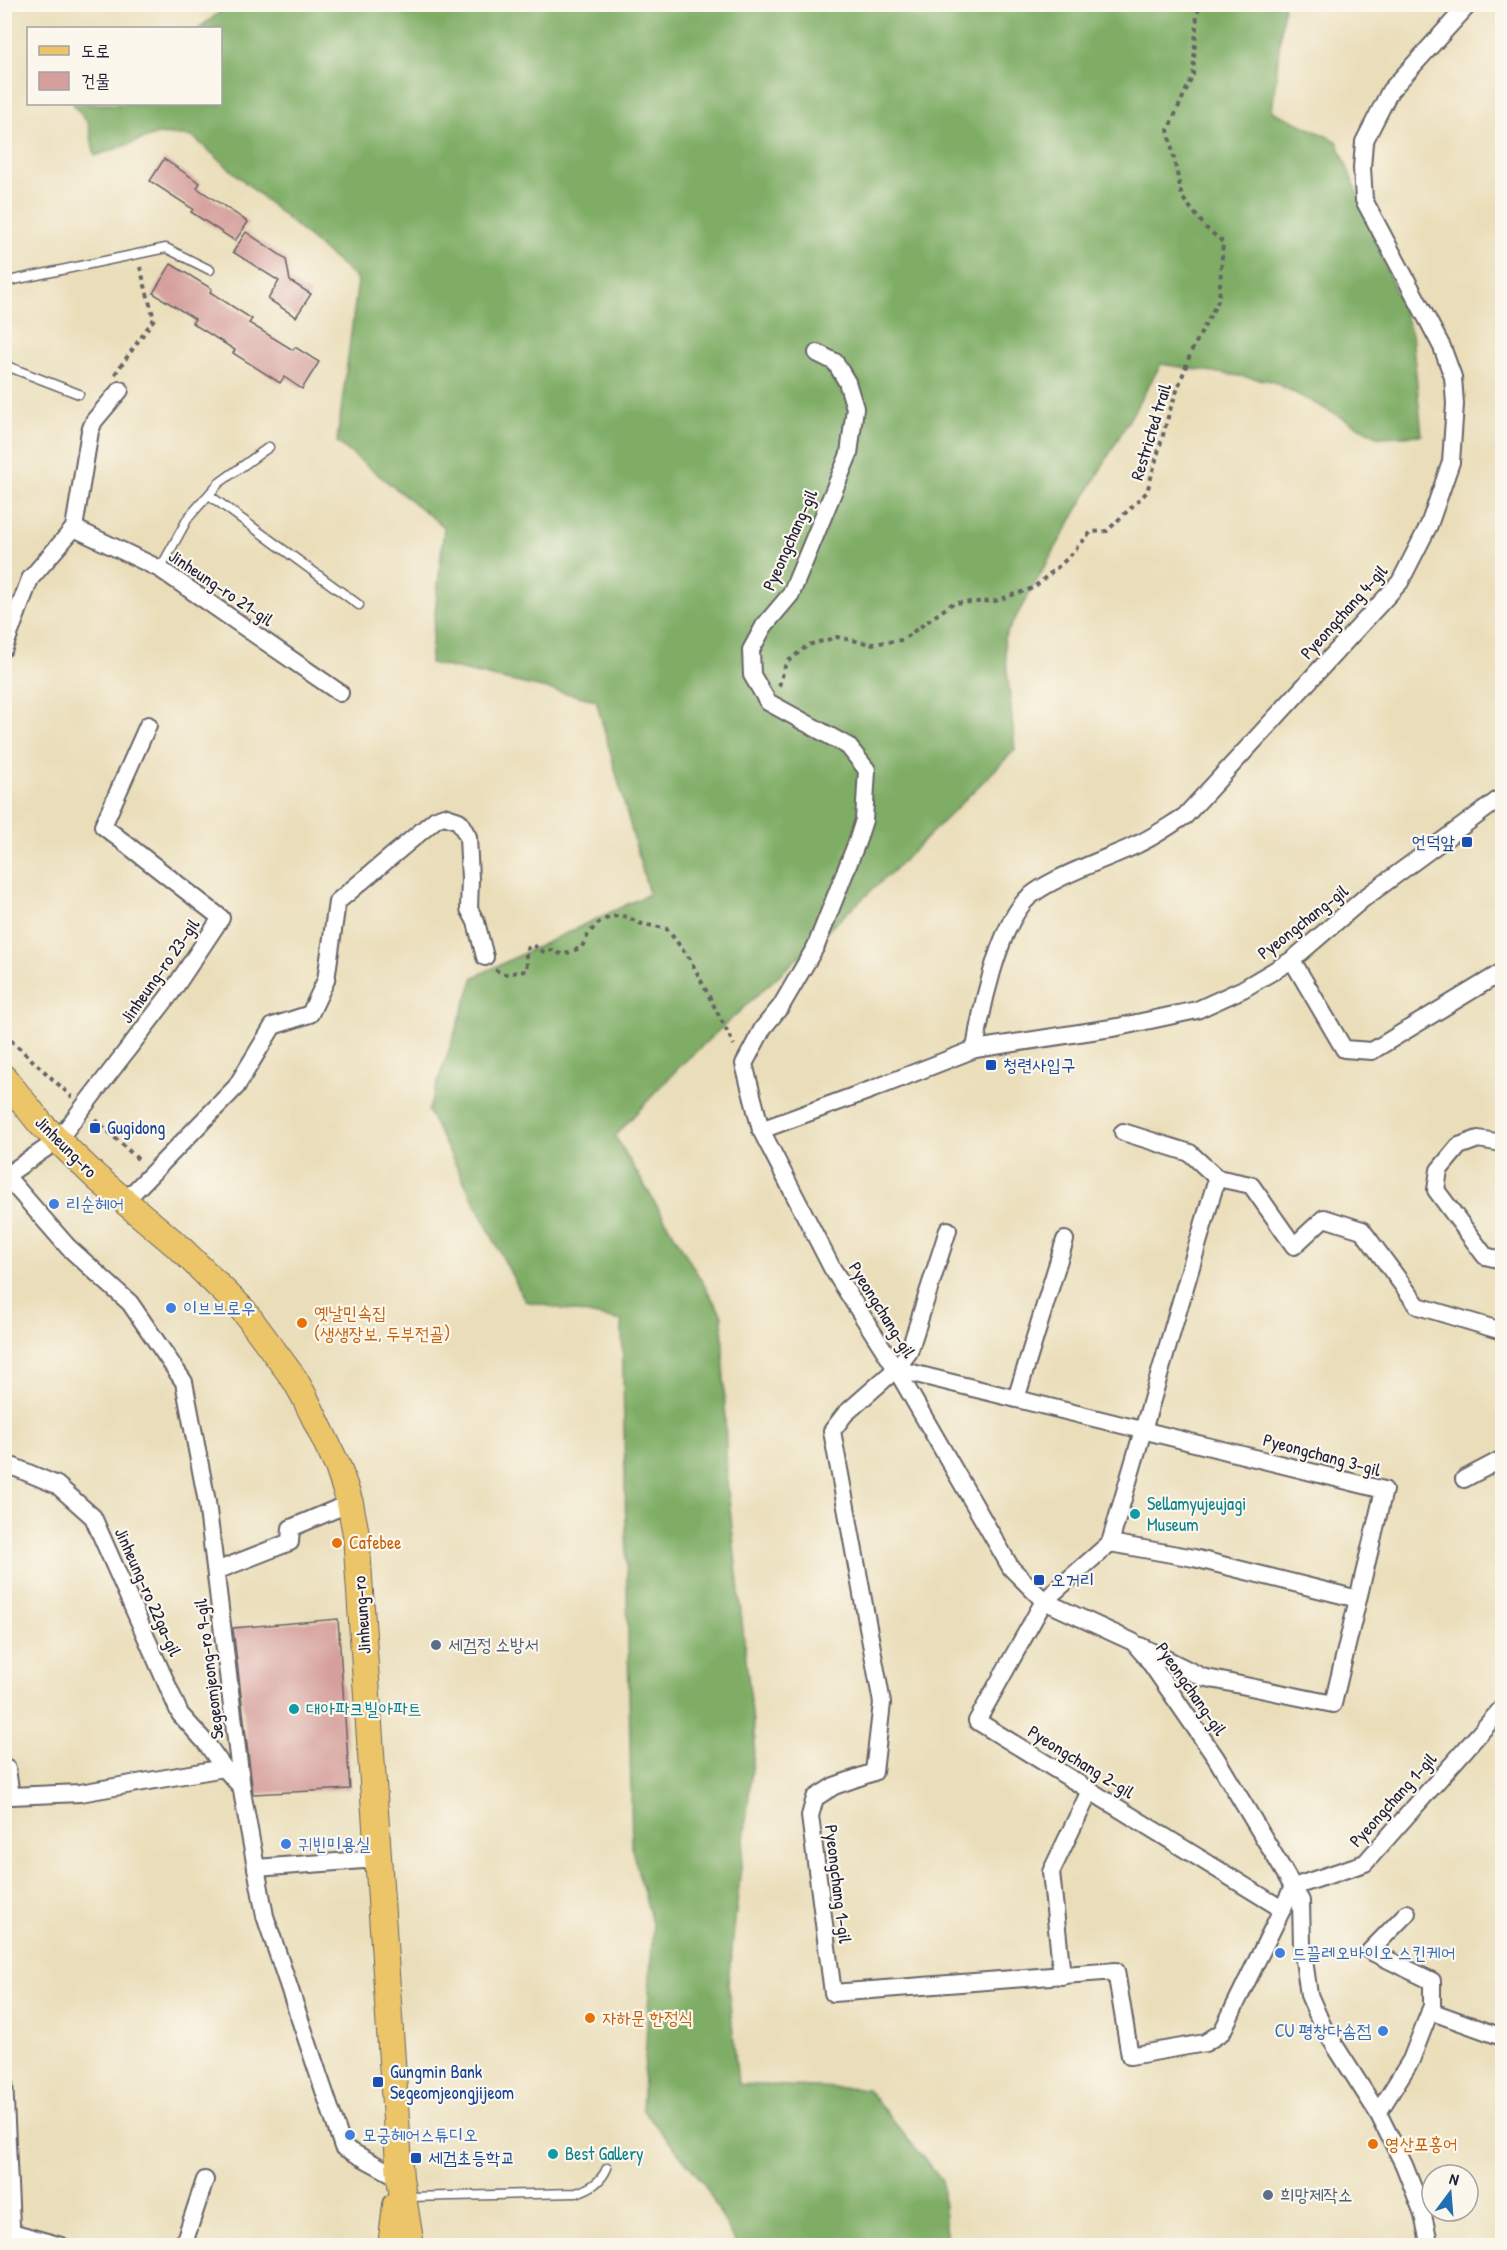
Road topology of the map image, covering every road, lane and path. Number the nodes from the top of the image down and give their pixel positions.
1 (1201, 4) edge
2 (1469, 4) edge
3 (137, 254) junction
4 (210, 270) dead end
5 (4, 282) edge
6 (817, 353) dead end
7 (4, 365) edge
8 (114, 387) joint
9 (79, 394) dead end
10 (269, 447) dead end
11 (209, 495) junction
12 (74, 528) junction
13 (160, 569) junction
14 (359, 605) dead end
15 (4, 648) edge
16 (340, 693) dead end
17 (790, 715) junction
18 (148, 725) dead end
19 (1503, 797) edge
20 (485, 957) joint
21 (1292, 960) junction
22 (1503, 972) edge
23 (975, 1049) junction
24 (744, 1064) junction
25 (4, 1078) edge
26 (761, 1130) junction
27 (1123, 1132) dead end
28 (58, 1140) junction
29 (1503, 1143) edge
30 (5, 1177) edge
31 (1217, 1178) junction
32 (124, 1202) junction
33 (948, 1230) dead end
34 (1065, 1240) dead end
35 (1503, 1260) edge
36 (1503, 1331) edge
37 (896, 1369) junction
38 (1016, 1399) junction
39 (1143, 1430) junction
40 (1503, 1459) edge
41 (4, 1466) edge
42 (1464, 1479) dead end
43 (351, 1503) junction
44 (1110, 1543) junction
45 (216, 1571) junction
46 (1358, 1599) junction
47 (1044, 1601) junction
48 (1133, 1642) junction
49 (1503, 1708) edge
50 (4, 1768) edge
51 (224, 1768) junction
52 (242, 1788) junction
53 (1090, 1791) junction
54 (377, 1859) junction
55 (256, 1868) junction
56 (1293, 1887) junction
57 (1282, 1909) junction
58 (1407, 1913) dead end
59 (1062, 1976) junction
60 (1430, 2011) junction
61 (1503, 2037) edge
62 (4, 2081) edge
63 (1378, 2113) junction
64 (608, 2168) dead end
65 (205, 2181) dead end
66 (404, 2187) junction
67 (10, 2236) edge
68 (61, 2246) edge
69 (183, 2246) edge
70 (391, 2246) edge
71 (411, 2246) edge
72 (431, 2246) edge
73 (1430, 2246) edge

1 - 17 path, Restricted trail
2 - 23 street, Pyeongchang 4-gil
3 - 4 lane
3 - 5 lane
3 - 8 path
6 - 17 street, Pyeongchang-gil
7 - 9 lane
8 - 12 street
10 - 11 lane
11 - 13 lane
11 - 14 lane
12 - 13 street, Jinheung-ro 21-gil
12 - 15 street
13 - 16 street, Jinheung-ro 21-gil
17 - 24 street, Pyeongchang-gil
18 - 28 street, Jinheung-ro 23-gil
19 - 21 street, Pyeongchang-gil
20 - 24 path
20 - 32 street
21 - 22 street
21 - 23 street, Pyeongchang-gil
23 - 26 street, Pyeongchang-gil
24 - 26 street, Pyeongchang-gil
25 - 28 main road, Jinheung-ro
26 - 37 street, Pyeongchang-gil
27 - 31 street
28 - 30 street
28 - 32 main road, Jinheung-ro
29 - 35 street
30 - 45 street, Segeomjeong-ro 9-gil
31 - 36 street
31 - 39 street
32 - 43 main road, Jinheung-ro
33 - 37 street
34 - 38 street
37 - 38 street, Pyeongchang 3-gil
37 - 47 street, Pyeongchang-gil
37 - 59 street, Pyeongchang 1-gil
38 - 39 street, Pyeongchang 3-gil
39 - 44 street
39 - 46 street, Pyeongchang 3-gil
40 - 42 street
41 - 51 street, Jinheung-ro 22ga-gil
43 - 45 street
43 - 54 main road, Jinheung-ro
44 - 46 street
44 - 47 street
45 - 52 street, Segeomjeong-ro 9-gil
46 - 48 street, Pyeongchang 3-gil
47 - 48 street, Pyeongchang-gil
47 - 53 street, Pyeongchang 2-gil
48 - 56 street, Pyeongchang-gil
49 - 56 street, Pyeongchang 1-gil
50 - 51 street
51 - 52 street, Jinheung-ro 22ga-gil
52 - 55 street, Segeomjeong-ro 9-gil
53 - 57 street, Pyeongchang 2-gil
53 - 59 street
54 - 55 street
54 - 66 main road, Jinheung-ro
55 - 66 street, Segeomjeong-ro 9-gil
56 - 57 street, Pyeongchang 1-gil
56 - 63 street, Pyeongchang-gil
57 - 59 street, Pyeongchang 1-gil
58 - 60 street
60 - 61 street
60 - 63 street
62 - 67 street
63 - 73 street, Pyeongchang-gil
64 - 66 lane
65 - 69 street
66 - 70 main road
66 - 71 main road, Jinheung-ro
66 - 72 main road
67 - 68 street

